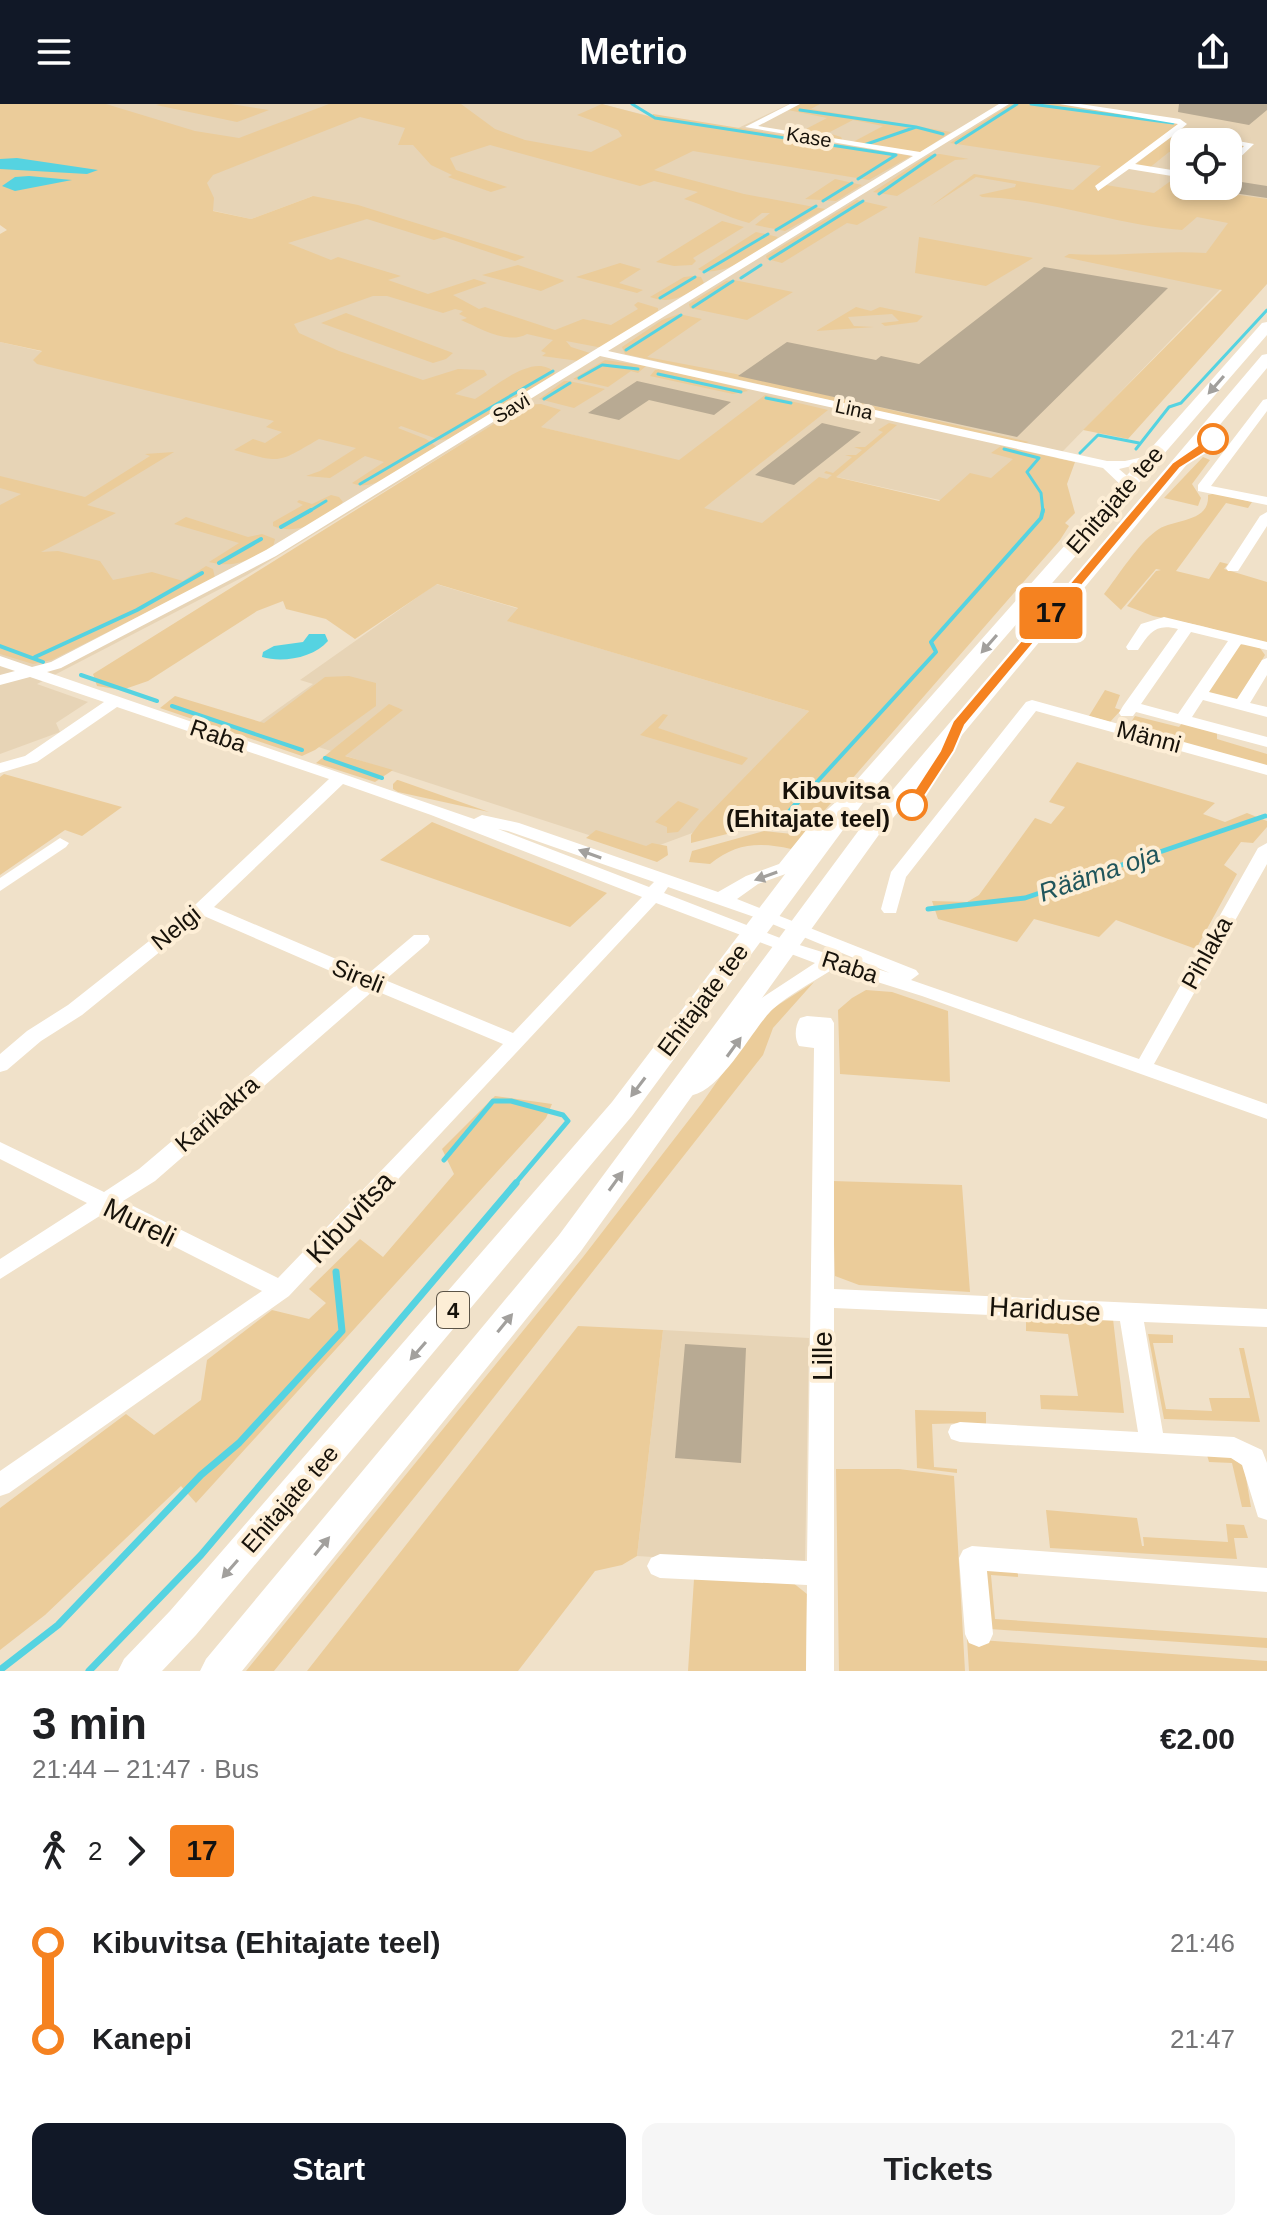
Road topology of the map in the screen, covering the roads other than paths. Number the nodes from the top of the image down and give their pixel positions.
1 (796, 104) edge
2 (1005, 104) edge
3 (1064, 104) edge
4 (1141, 104) edge
5 (1129, 113) junction
6 (1178, 128) edge
7 (1170, 135) edge
8 (921, 155) junction
9 (1128, 166) junction
10 (1170, 173) edge
11 (1098, 188) dead end
12 (1267, 326) edge
13 (601, 353) junction
14 (1267, 358) edge
15 (1267, 403) edge
16 (1153, 457) junction
17 (1107, 465) junction
18 (1128, 484) junction
19 (1267, 501) edge
20 (1267, 516) edge
21 (1233, 568) dead end
22 (1187, 627) junction
23 (1237, 639) junction
24 (1267, 646) edge
25 (1133, 647) dead end
26 (0, 661) edge
27 (1267, 663) edge
28 (27, 671) junction
29 (0, 680) edge
30 (1199, 694) junction
31 (115, 701) junction
32 (1241, 705) junction
33 (1131, 706) junction
34 (1267, 712) edge
35 (1182, 720) junction
36 (1117, 728) junction
37 (1267, 742) edge
38 (0, 768) edge
39 (1267, 770) edge
40 (340, 778) junction
41 (863, 787) junction
42 (60, 843) dead end
43 (1267, 848) edge
44 (0, 886) edge
45 (659, 888) junction
46 (715, 898) junction
47 (202, 908) junction
48 (890, 909) dead end
49 (759, 925) junction
50 (792, 938) junction
51 (421, 939) dead end
52 (841, 964) junction
53 (371, 981) junction
54 (515, 1041) junction
55 (824, 1041) dead end
56 (1149, 1059) junction
57 (0, 1065) edge
58 (677, 1099) junction
59 (1267, 1099) edge
60 (1267, 1112) edge
61 (0, 1150) edge
62 (103, 1204) junction
63 (0, 1270) edge
64 (281, 1290) junction
65 (822, 1298) junction
66 (1131, 1313) junction
67 (1267, 1318) edge
68 (960, 1432) dead end
69 (1152, 1443) junction
70 (0, 1485) edge
71 (1267, 1509) edge
72 (660, 1566) dead end
73 (821, 1574) junction
74 (1267, 1580) edge
75 (979, 1634) dead end
76 (137, 1671) edge
77 (219, 1671) edge
78 (820, 1671) edge

1 - 8 street, Kase
2 - 8 street, Savi
3 - 5 street
4 - 5 street
5 - 6 street
7 - 9 street
8 - 13 street, Savi
9 - 10 street
9 - 11 street
12 -> 16 highway, Ehitajate tee / 4
13 - 17 street, Lina
13 - 28 street, Savi
14 - 50 highway, Ehitajate tee / 4
15 - 19 street
16 - 17 street, Lina
16 - 18 highway, Ehitajate tee / 4
17 - 18 street, Lina
18 -> 41 highway, Ehitajate tee / 4
20 - 21 street
22 - 23 street
22 - 25 street
22 - 33 street
23 - 24 street
23 - 30 street
26 - 28 street, Raba
27 - 32 street
28 - 29 street, Savi
28 - 31 street, Raba
30 - 32 street
30 - 35 street
31 - 38 street
31 - 40 street, Raba
32 - 34 street
33 - 35 street
33 - 36 street
35 - 37 street
36 - 39 street, Männi
36 - 48 street, Männi
40 - 45 street, Raba
40 - 47 street, Nelgi
41 -> 46 street
41 - 49 highway, Ehitajate tee / 4
42 - 44 street
43 - 56 street, Pihlaka
45 - 46 street, Raba
45 - 49 street, Raba
45 - 54 street, Kibuvitsa
46 - 49 street, Raba
47 - 53 street, Sireli
47 - 57 street, Nelgi
49 - 50 street, Raba
49 -> 76 highway, Ehitajate tee / 4
50 - 52 street, Raba
50 - 56 street, Raba
50 - 58 highway, Ehitajate tee / 4
51 - 53 street, Karikakra
58 -> 52 street
52 - 60 street, Raba
53 - 54 street, Sireli
53 - 62 street, Karikakra
54 - 64 street, Kibuvitsa
55 - 65 street, Lille
56 - 59 street, Raba
77 -> 58 highway, Ehitajate tee / 4
61 - 62 street, Mureli
62 - 63 street, Karikakra
62 - 64 street, Mureli
64 - 70 street, Kibuvitsa
65 - 66 street, Hariduse
65 - 73 street, Lille
66 - 67 street, Hariduse
66 - 69 street
68 - 69 street
69 - 71 street
72 - 73 street
73 - 78 street, Lille
74 - 75 street

